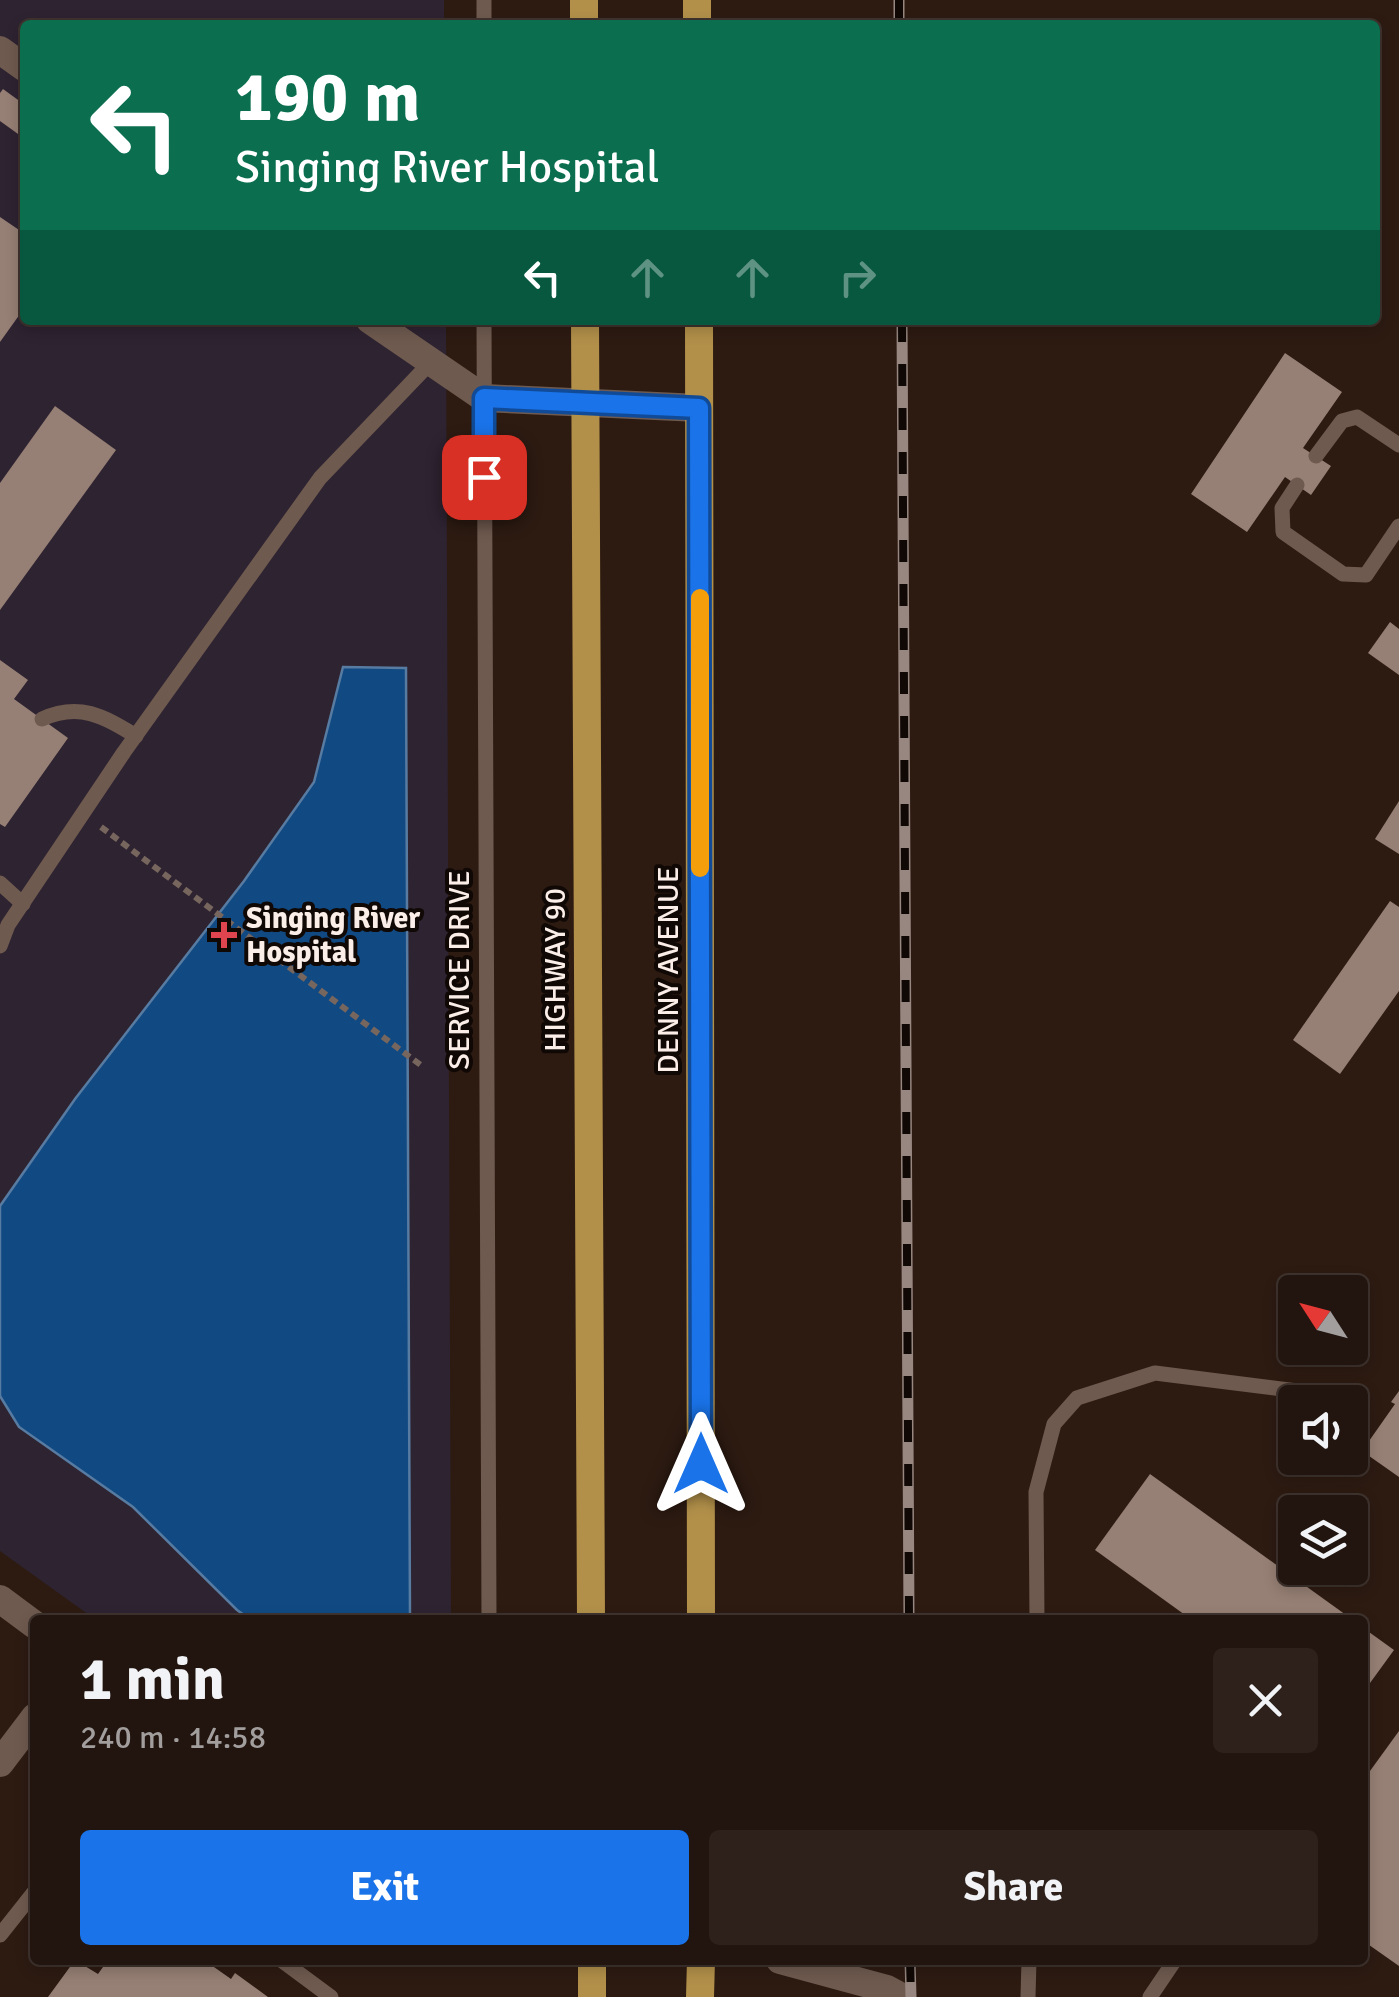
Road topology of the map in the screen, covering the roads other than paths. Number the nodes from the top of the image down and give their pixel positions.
1 (377, 325) edge
2 (484, 325) edge
3 (586, 325) edge
4 (699, 325) edge
5 (432, 362) junction
6 (484, 398) junction
7 (586, 404) junction
8 (699, 408) junction
9 (1399, 445) edge
10 (1316, 456) dead end
11 (1296, 485) dead end
12 (1399, 526) edge
13 (42, 719) dead end
14 (136, 736) junction
15 (0, 884) edge
16 (23, 904) junction
17 (0, 946) edge
18 (1278, 1389) edge
19 (0, 1599) edge
20 (490, 1615) edge
21 (591, 1615) edge
22 (701, 1615) edge
23 (1037, 1615) edge
24 (30, 1620) edge
25 (30, 1724) edge
26 (0, 1763) edge
27 (30, 1896) edge
28 (0, 1935) edge
29 (288, 1965) edge
30 (592, 1965) edge
31 (701, 1965) edge
32 (799, 1965) edge
33 (1030, 1965) edge
34 (1172, 1965) edge
35 (330, 1997) edge
36 (592, 1997) edge
37 (700, 1997) edge
38 (902, 1997) edge
39 (1028, 1997) edge
40 (1150, 1997) edge

1 - 5 street
2 - 6 lane, SERVICE DRIVE
3 - 7 main road, HIGHWAY 90
4 - 8 main road, DENNY AVENUE
5 - 6 street
5 - 14 lane
6 - 7 street
6 - 20 lane, SERVICE DRIVE
7 - 8 street
7 - 21 main road, HIGHWAY 90
8 - 22 main road, DENNY AVENUE
9 - 10 lane
11 - 12 lane
13 - 14 lane
14 - 16 lane
15 - 16 lane
16 - 17 lane
18 - 23 lane
19 - 24 street
25 - 26 street
27 - 28 lane
29 - 35 lane
30 - 36 main road
31 - 37 main road
32 - 38 street
33 - 39 lane
34 - 40 lane

